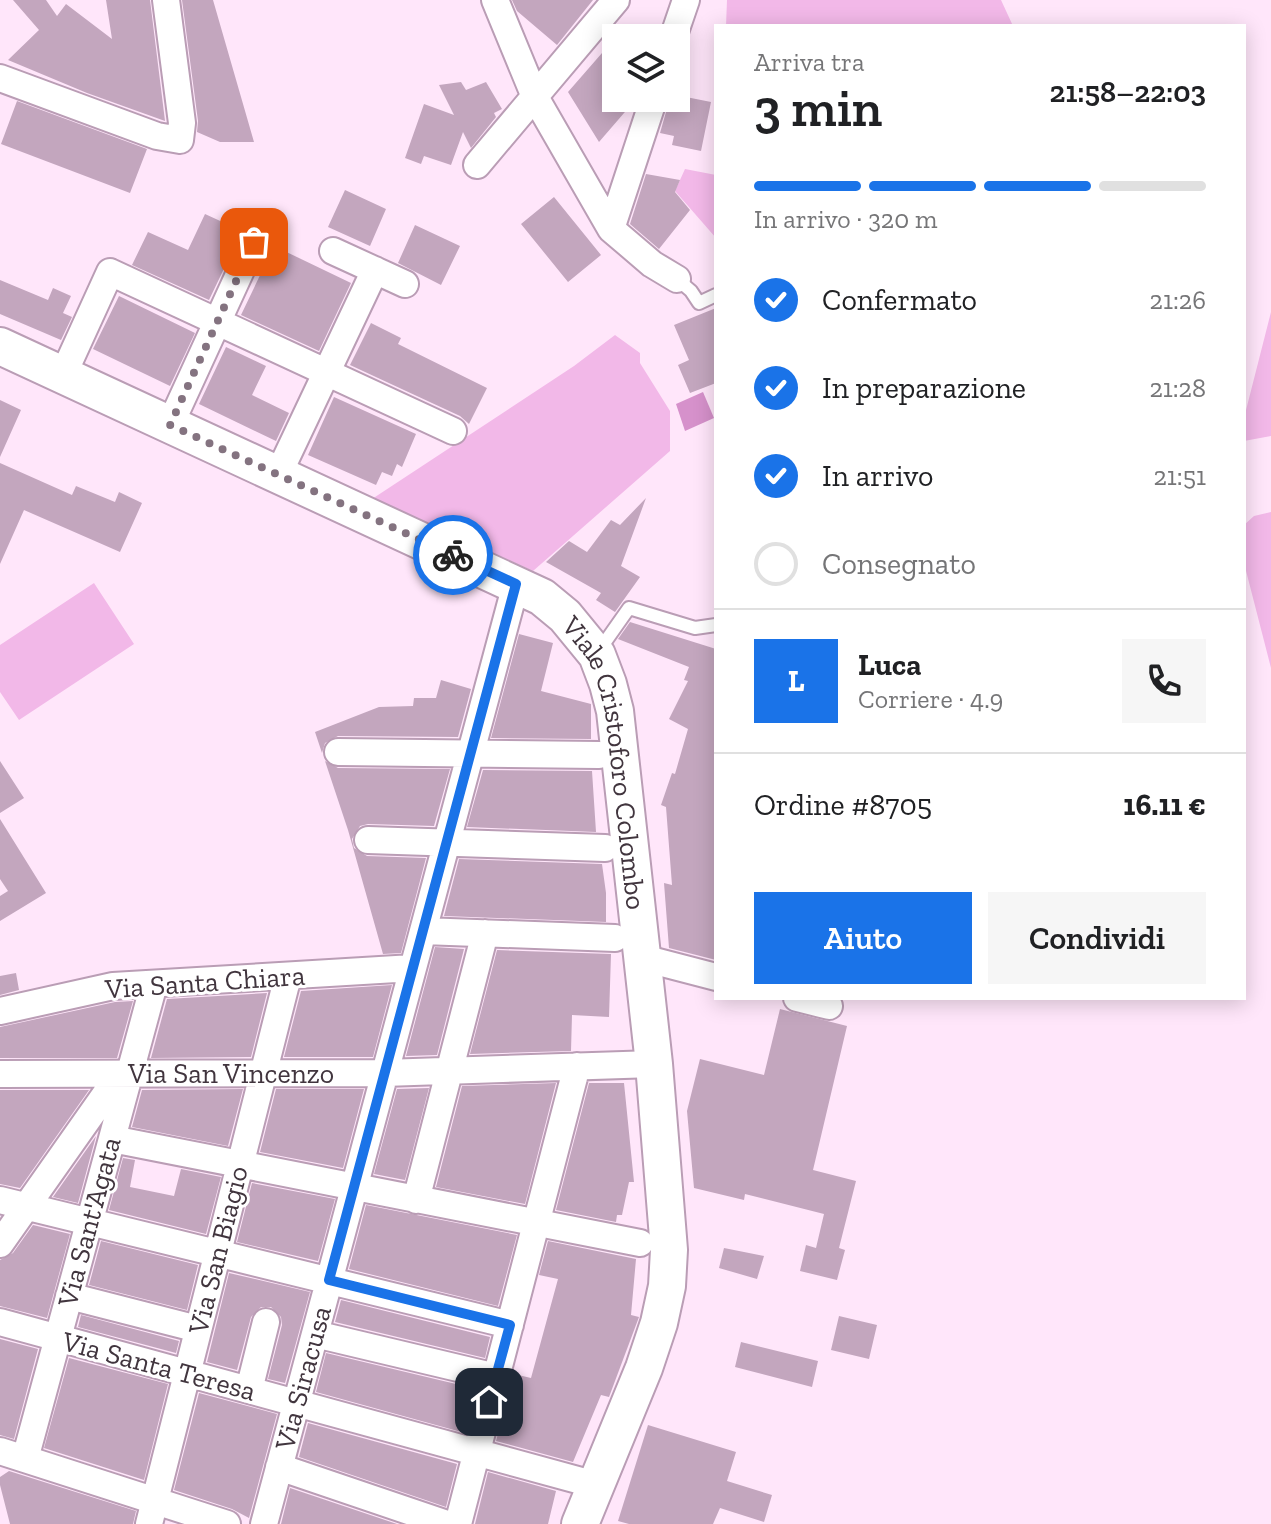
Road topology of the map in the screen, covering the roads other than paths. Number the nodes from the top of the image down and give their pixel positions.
1 (166, 0) edge
2 (495, 0) edge
3 (616, 0) edge
4 (686, 0) edge
5 (678, 24) edge
6 (2, 86) edge
7 (535, 97) junction
8 (649, 112) edge
9 (477, 165) dead end
10 (611, 229) junction
11 (254, 242) dead end
12 (333, 251) dead end
13 (375, 270) junction
14 (677, 279) joint
15 (405, 284) dead end
16 (714, 296) edge
17 (217, 322) junction
18 (0, 346) edge
19 (327, 372) junction
20 (63, 375) junction
21 (170, 425) junction
22 (453, 431) dead end
23 (278, 475) junction
24 (516, 584) junction
25 (714, 625) edge
26 (597, 655) junction
27 (338, 752) dead end
28 (471, 754) junction
29 (599, 755) dead end
30 (368, 840) dead end
31 (447, 843) junction
32 (605, 848) dead end
33 (423, 931) junction
34 (485, 933) junction
35 (615, 938) dead end
36 (643, 958) junction
37 (413, 968) junction
38 (288, 976) junction
39 (714, 976) edge
40 (154, 984) junction
41 (805, 1000) edge
42 (829, 1006) dead end
43 (0, 1011) edge
44 (654, 1064) junction
45 (577, 1066) junction
46 (450, 1070) junction
47 (130, 1073) junction
48 (263, 1073) junction
49 (384, 1073) junction
50 (0, 1074) edge
51 (112, 1139) junction
52 (240, 1164) junction
53 (354, 1187) junction
54 (0, 1200) edge
55 (416, 1200) junction
56 (28, 1205) junction
57 (90, 1220) junction
58 (536, 1223) junction
59 (640, 1243) dead end
60 (0, 1244) edge
61 (218, 1252) junction
62 (329, 1280) junction
63 (69, 1296) junction
64 (0, 1322) edge
65 (266, 1322) dead end
66 (510, 1325) junction
67 (198, 1329) junction
68 (315, 1334) junction
69 (58, 1338) junction
70 (187, 1373) junction
71 (496, 1377) junction
72 (249, 1390) junction
73 (296, 1403) junction
74 (476, 1452) junction
75 (12, 1455) edge
76 (279, 1467) junction
77 (596, 1485) junction
78 (152, 1512) edge
79 (227, 1524) edge
80 (264, 1524) edge
81 (447, 1524) edge
82 (458, 1524) edge
83 (580, 1524) edge

1 - 6 street
2 - 7 street
3 - 7 street
4 - 5 street
7 - 9 street
7 - 10 street
8 - 10 street
10 - 14 street
11 - 17 street
12 - 13 street
13 - 15 street
13 - 19 street
14 - 16 lane
17 - 19 street
17 - 20 street
17 - 21 street
18 - 20 street, Viale Cristoforo Colombo
19 - 22 street
19 - 23 street
20 - 21 street, Viale Cristoforo Colombo
21 - 23 street, Viale Cristoforo Colombo
23 - 24 street, Viale Cristoforo Colombo
24 - 26 street, Viale Cristoforo Colombo
24 - 28 street, Via Siracusa
25 - 26 lane
26 - 36 street, Viale Cristoforo Colombo
27 - 28 street
28 - 29 street
28 - 31 street, Via Siracusa
30 - 31 street
31 - 32 street
31 - 33 street, Via Siracusa
33 - 34 street
33 - 37 street, Via Siracusa
34 - 35 street
34 - 46 street
36 - 39 street
36 - 44 street, Viale Cristoforo Colombo
37 - 38 street, Via Santa Chiara
37 - 49 street, Via Siracusa
38 - 40 street, Via Santa Chiara
38 - 48 street, Via San Biagio
40 - 43 street, Via Santa Chiara
40 - 47 street, Via Sant'Agata
41 - 42 street
44 - 45 street, Via San Vincenzo
44 - 77 street, Viale Cristoforo Colombo
45 - 46 street, Via San Vincenzo
45 - 58 street
46 - 49 street, Via San Vincenzo
46 - 55 street
47 - 48 street, Via San Vincenzo
47 - 50 street, Via San Vincenzo
47 - 51 street, Via Sant'Agata
47 - 56 street
48 - 49 street, Via San Vincenzo
48 - 52 street, Via San Biagio
49 - 53 street, Via Siracusa
51 - 52 street
51 - 57 street, Via Sant'Agata
52 - 53 street
52 - 61 street, Via San Biagio
53 - 55 street
53 - 62 street, Via Siracusa
54 - 56 street
55 - 58 street
56 - 57 street
56 - 60 street
57 - 61 street
57 - 63 street, Via Sant'Agata
58 - 59 street
58 - 66 street
61 - 62 street
61 - 67 street, Via San Biagio
62 - 66 street
62 - 68 street, Via Siracusa
63 - 67 street
63 - 69 street, Via Sant'Agata
64 - 69 street, Via Santa Teresa
65 - 72 street
66 - 71 street
67 - 70 street, Via San Biagio
68 - 71 street
68 - 73 street, Via Siracusa
69 - 70 street, Via Santa Teresa
69 - 75 street, Via Sant'Agata
70 - 72 street, Via Santa Teresa
70 - 78 street, Via San Biagio
71 - 74 street
72 - 73 street, Via Santa Teresa
73 - 74 street, Via Santa Teresa
73 - 76 street, Via Siracusa
74 - 77 street, Via Santa Teresa
74 - 82 street
75 - 78 street
76 - 80 street, Via Siracusa
76 - 81 street
77 - 83 street, Viale Cristoforo Colombo
78 - 79 street

